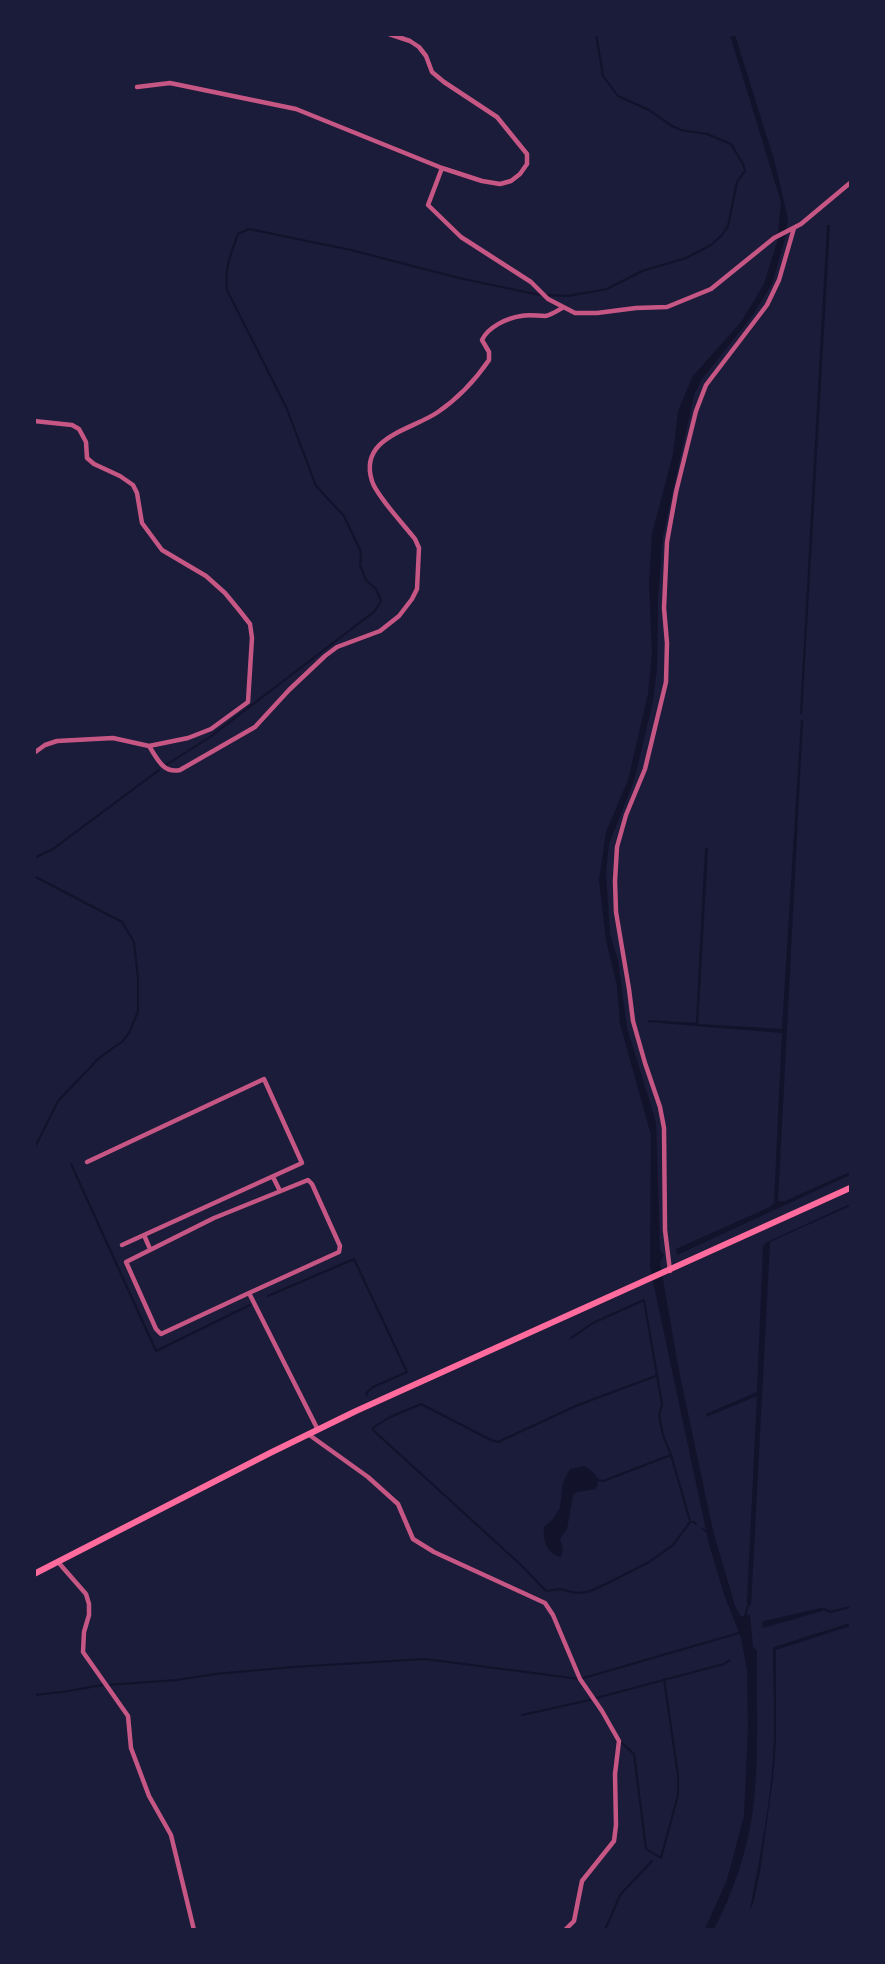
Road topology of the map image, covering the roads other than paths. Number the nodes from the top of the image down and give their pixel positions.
1 (388, 34) edge
2 (137, 87) dead end
3 (442, 168) junction
4 (850, 183) edge
5 (794, 228) junction
6 (562, 308) junction
7 (34, 421) edge
8 (149, 746) junction
9 (34, 753) edge
10 (87, 1162) dead end
11 (273, 1177) junction
12 (850, 1188) edge
13 (280, 1191) junction
14 (208, 1206) junction
15 (214, 1218) junction
16 (144, 1235) junction
17 (122, 1245) dead end
18 (150, 1249) junction
19 (668, 1272) junction
20 (249, 1293) junction
21 (318, 1430) junction
22 (308, 1434) junction
23 (58, 1562) junction
24 (34, 1574) edge
25 (194, 1929) edge
26 (566, 1929) edge

1 - 3 street
2 - 3 street
3 - 6 street
4 - 5 street
5 - 6 street
5 - 19 street
6 - 8 street
7 - 8 street
8 - 9 street
10 - 11 street
11 - 13 street
11 - 14 street
12 - 19 main road
13 - 15 street
13 - 20 street
14 - 15 street
14 - 16 street
15 - 18 street
16 - 17 street
16 - 18 street
18 - 20 street
19 - 21 main road
20 - 21 street
21 - 22 main road
22 - 23 main road
22 - 26 street
23 - 24 main road
23 - 25 street

